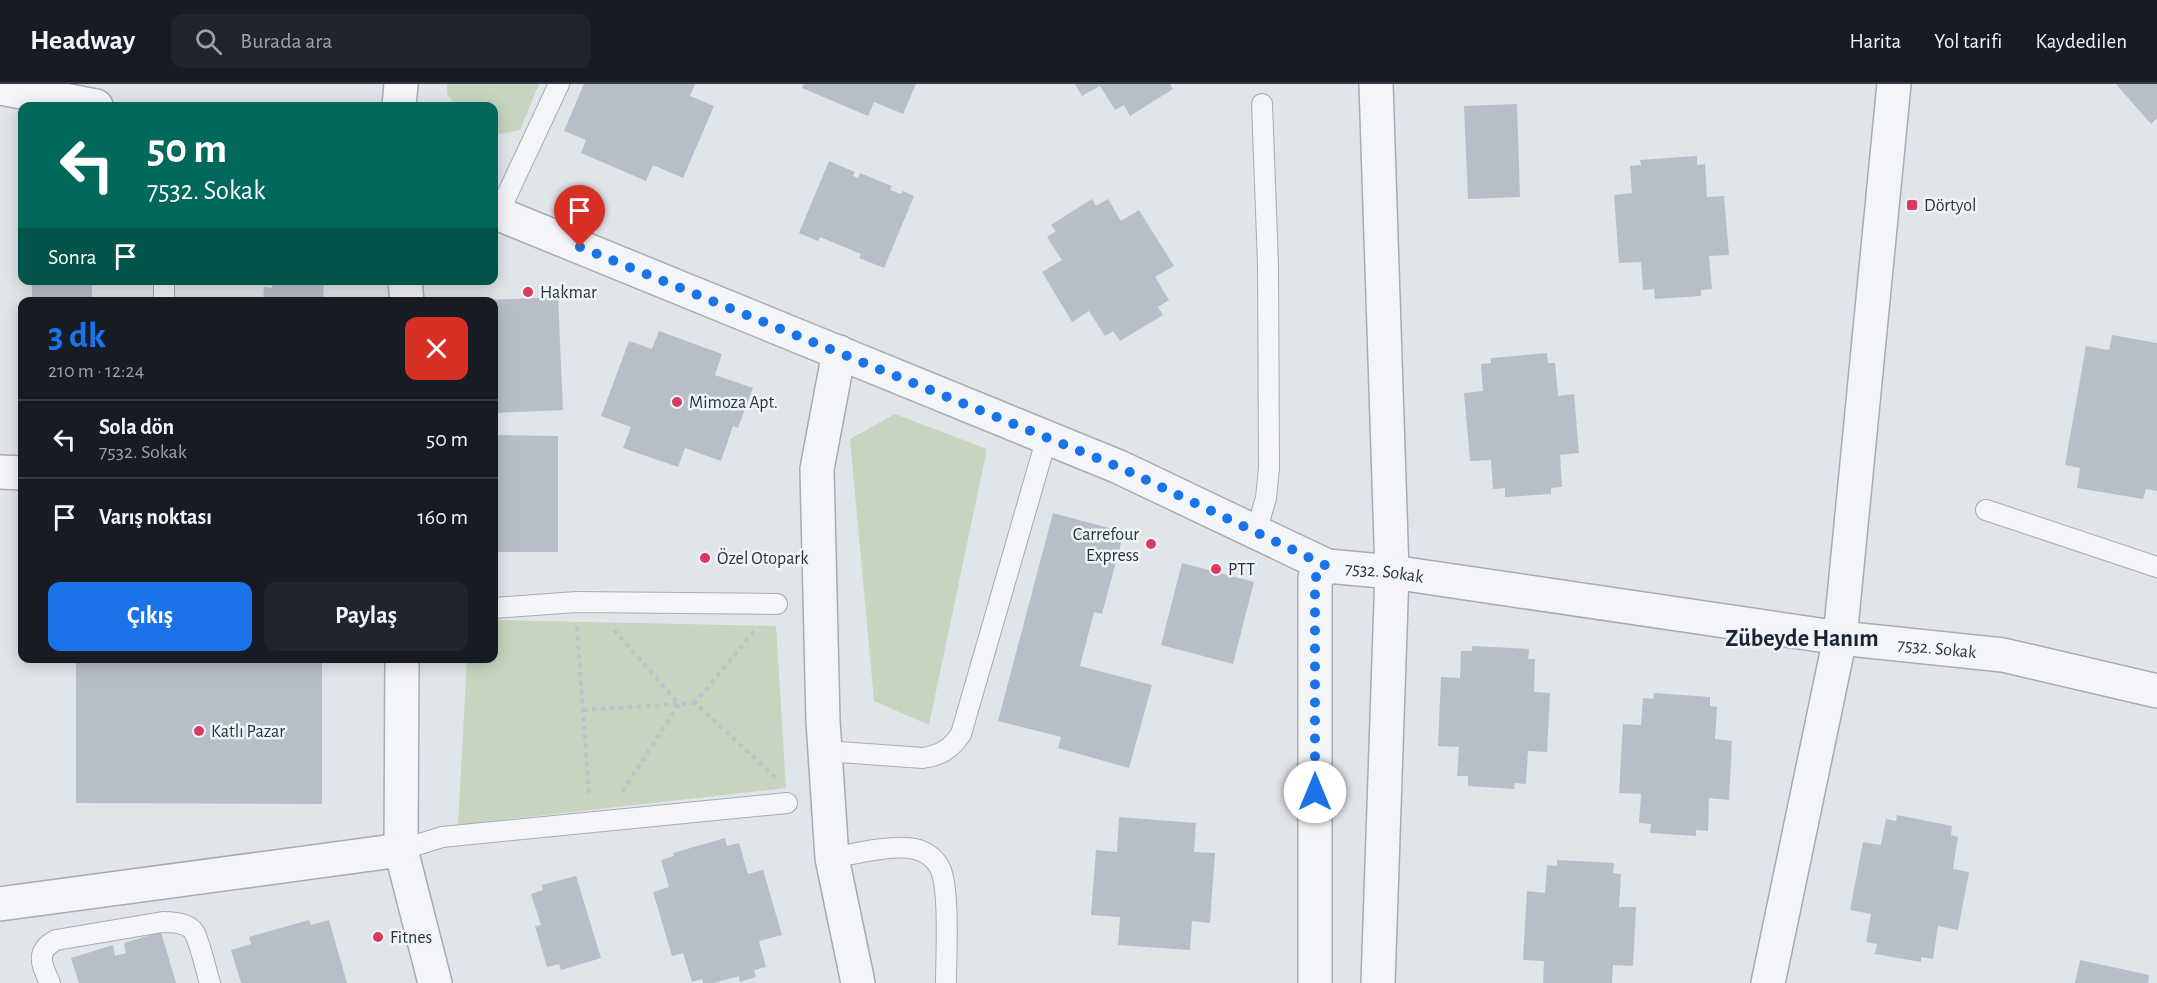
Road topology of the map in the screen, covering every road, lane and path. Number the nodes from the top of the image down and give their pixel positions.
1 (401, 84) edge
2 (559, 84) edge
3 (1376, 84) edge
4 (1894, 84) edge
5 (0, 88) edge
6 (75, 102) edge
7 (399, 102) edge
8 (1262, 104) dead end
9 (498, 209) edge
10 (498, 214) edge
11 (839, 352) junction
12 (1047, 437) junction
13 (0, 472) edge
14 (18, 473) edge
15 (1986, 510) dead end
16 (1256, 532) junction
17 (1327, 566) junction
18 (2157, 567) edge
19 (1392, 572) junction
20 (583, 602) junction
21 (777, 604) joint
22 (498, 608) edge
23 (1840, 638) junction
24 (402, 663) edge
25 (2157, 691) edge
26 (695, 703) junction
27 (679, 704) junction
28 (583, 710) junction
29 (825, 751) junction
30 (787, 803) joint
31 (597, 823) junction
32 (401, 850) junction
33 (832, 858) junction
34 (0, 903) edge
35 (50, 983) edge
36 (210, 983) edge
37 (435, 983) edge
38 (858, 983) edge
39 (946, 983) edge
40 (1315, 983) edge
41 (1378, 983) edge
42 (1768, 983) edge

1 - 7 street
2 - 9 lane
3 - 19 street
4 - 23 street
5 - 6 street
8 - 16 lane
10 - 11 street, 7532. Sokak
11 - 12 street, 7532. Sokak
11 - 29 street
12 - 16 street, 7532. Sokak
12 - 29 lane
13 - 14 street
15 - 18 lane
16 - 17 street, 7532. Sokak
17 - 19 street, 7532. Sokak
17 - 40 street
19 - 23 street, 7532. Sokak
19 - 41 street
20 - 21 lane
20 - 22 lane
20 - 27 path
20 - 28 path
21 - 26 path
23 - 25 street, 7532. Sokak
23 - 42 street
24 - 32 street
26 - 27 path
26 - 30 path
27 - 28 path
27 - 31 path
28 - 31 path
29 - 33 street
30 - 31 lane
31 - 32 lane
32 - 34 street
32 - 37 street
33 - 38 street
33 - 39 lane
35 - 36 lane

